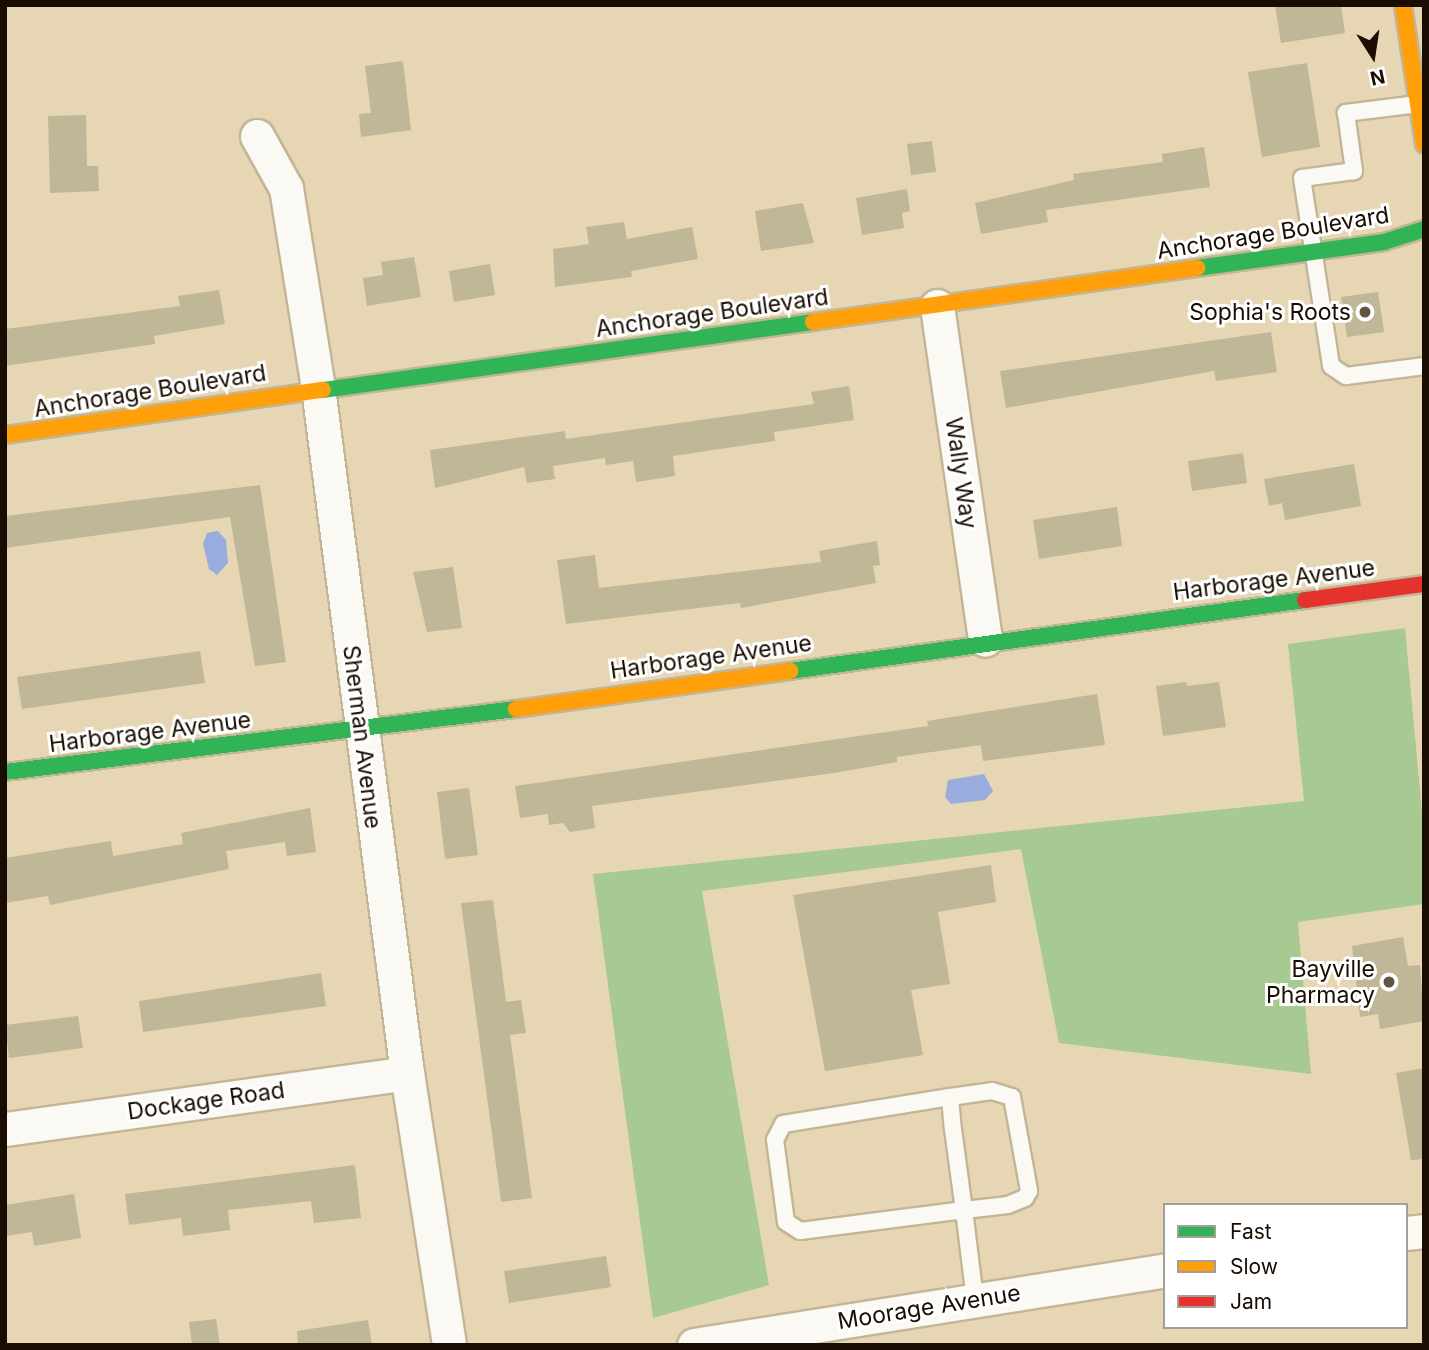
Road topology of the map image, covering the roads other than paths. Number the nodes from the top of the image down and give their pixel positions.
1 (1403, 5) edge
2 (1418, 104) junction
3 (257, 136) dead end
4 (1424, 144) edge
5 (1424, 229) edge
6 (1312, 252) junction
7 (937, 306) junction
8 (1424, 366) edge
9 (318, 388) junction
10 (5, 435) edge
11 (1424, 584) edge
12 (985, 640) junction
13 (361, 730) junction
14 (5, 772) edge
15 (407, 1073) junction
16 (950, 1097) junction
17 (5, 1129) edge
18 (964, 1210) junction
19 (1163, 1270) edge
20 (975, 1299) junction
21 (449, 1345) edge
22 (694, 1345) edge

1 - 2 main road
2 - 4 main road
2 - 6 lane
3 - 9 street, Sherman Avenue
5 - 6 main road, Anchorage Boulevard
6 - 7 main road, Anchorage Boulevard
6 - 8 lane
7 - 9 main road, Anchorage Boulevard
7 - 12 street, Wally Way
9 - 10 main road, Anchorage Boulevard
9 - 13 street, Sherman Avenue
11 - 12 main road, Harborage Avenue
12 - 13 main road, Harborage Avenue
13 - 14 main road, Harborage Avenue
13 - 15 street, Sherman Avenue
15 - 17 street, Dockage Road
15 - 21 street, Sherman Avenue
16 - 18 lane
16 - 18 lane
16 - 18 lane
18 - 20 lane
19 - 20 street, Moorage Avenue
20 - 22 street, Moorage Avenue

